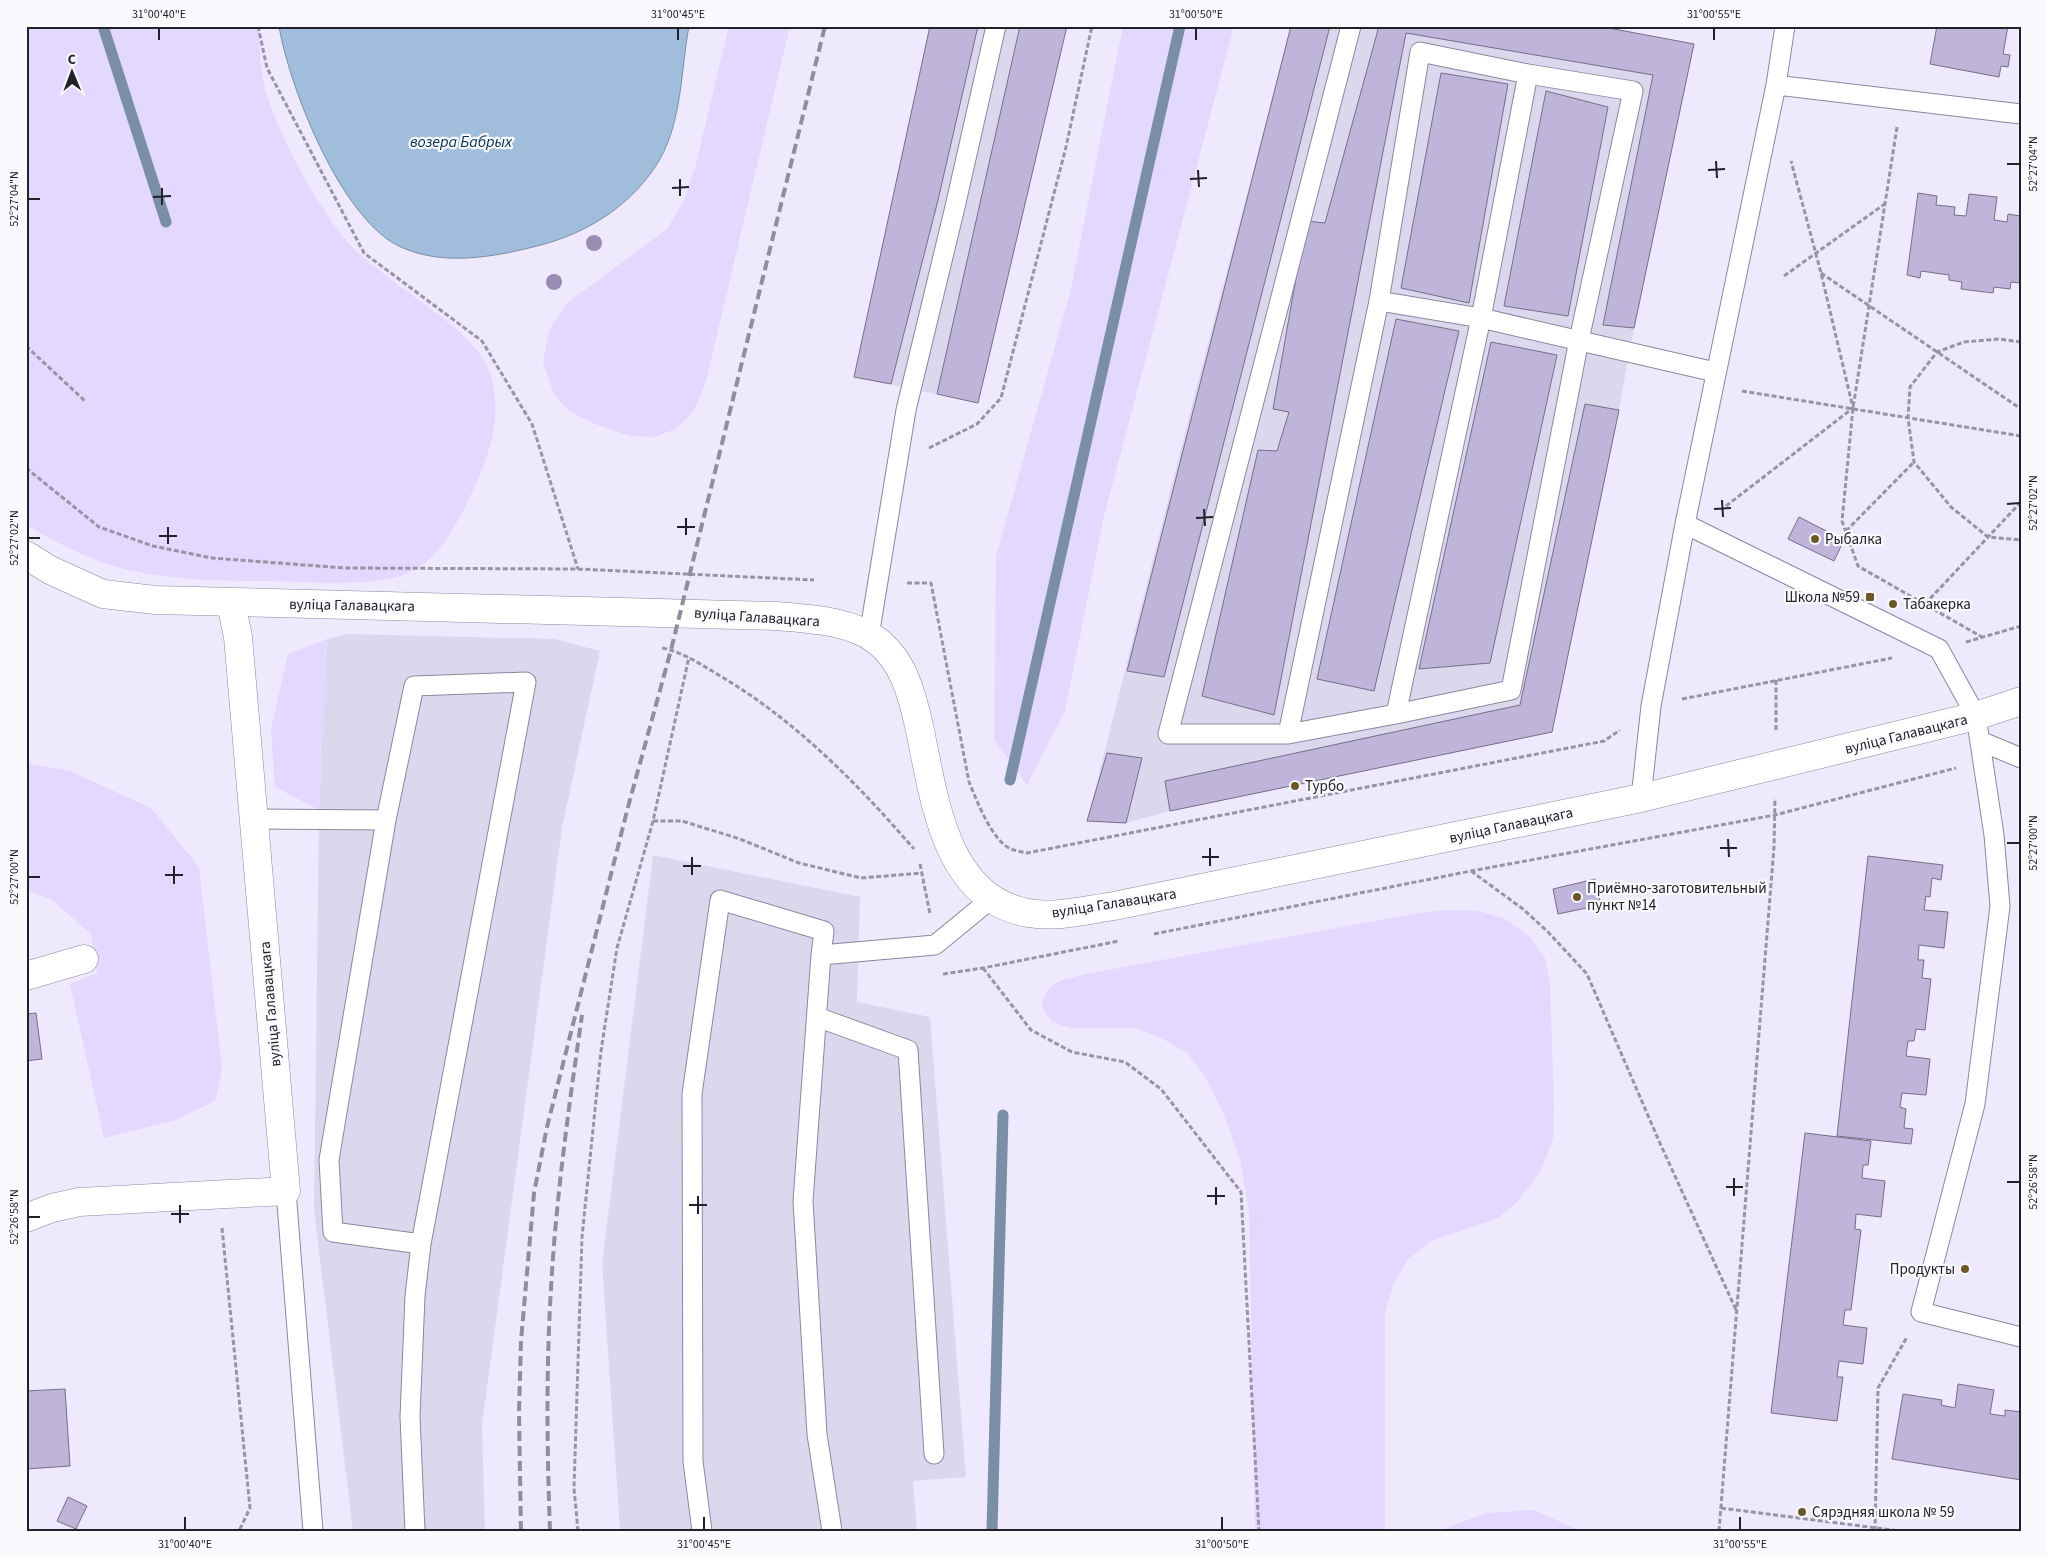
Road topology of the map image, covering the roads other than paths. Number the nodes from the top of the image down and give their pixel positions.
1 (996, 26) edge
2 (1352, 26) edge
3 (1780, 27) edge
4 (1528, 74) junction
5 (1776, 85) junction
6 (2021, 114) edge
7 (1379, 300) junction
8 (1481, 318) junction
9 (1579, 340) junction
10 (1714, 379) junction
11 (1685, 524) junction
12 (26, 555) edge
13 (231, 603) junction
14 (869, 636) junction
15 (2021, 701) edge
16 (1396, 714) junction
17 (1978, 729) junction
18 (1288, 734) junction
19 (2021, 758) edge
20 (1641, 798) junction
21 (255, 819) junction
22 (386, 820) junction
23 (991, 899) junction
24 (821, 955) junction
25 (84, 959) dead end
26 (26, 976) edge
27 (817, 1017) junction
28 (286, 1191) junction
29 (26, 1218) edge
30 (421, 1244) junction
31 (2021, 1337) edge
32 (934, 1454) dead end
33 (313, 1531) edge
34 (415, 1531) edge
35 (702, 1531) edge
36 (832, 1531) edge

1 - 14 lane
2 - 18 lane
3 - 5 lane
4 - 7 lane
4 - 8 lane
4 - 9 lane
5 - 6 lane
5 - 10 lane
7 - 8 lane
7 - 18 lane
8 - 9 lane
8 - 16 lane
9 - 10 lane
9 - 16 lane
10 - 11 lane
11 - 17 lane
11 - 20 lane
12 - 13 street
13 - 14 street, вуліца Галавацкага
13 - 21 street, вуліца Галавацкага
14 - 23 street, вуліца Галавацкага
15 - 17 street, вуліца Галавацкага
16 - 18 lane
17 - 19 lane
17 - 20 street, вуліца Галавацкага
17 - 31 lane
20 - 23 street, вуліца Галавацкага
21 - 22 lane
21 - 28 street, вуліца Галавацкага
22 - 30 lane
22 - 30 lane
23 - 24 lane
24 - 27 lane
24 - 35 lane
25 - 26 street
27 - 32 lane
27 - 36 lane
28 - 29 street
28 - 33 lane
30 - 34 lane

